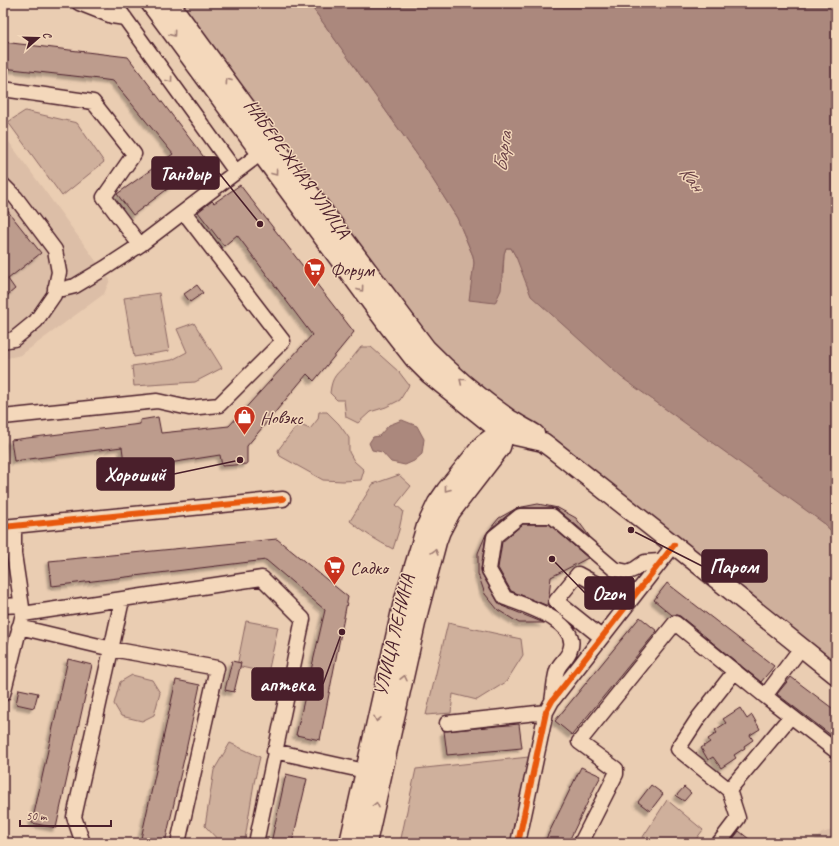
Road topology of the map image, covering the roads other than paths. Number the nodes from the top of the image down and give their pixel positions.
1 (79, 3) edge
2 (114, 3) edge
3 (150, 3) edge
4 (170, 3) edge
5 (125, 18) junction
6 (3, 89) edge
7 (267, 149) junction
8 (236, 172) junction
9 (3, 185) edge
10 (184, 212) junction
11 (140, 245) junction
12 (56, 288) junction
13 (3, 341) edge
14 (492, 406) junction
15 (467, 407) junction
16 (3, 417) edge
17 (505, 431) junction
18 (534, 437) junction
19 (496, 454) junction
20 (472, 459) junction
21 (283, 499) dead end
22 (9, 527) edge
23 (674, 544) junction
24 (660, 561) junction
25 (637, 591) junction
26 (122, 600) junction
27 (3, 606) edge
28 (21, 615) junction
29 (601, 637) junction
30 (801, 648) junction
31 (112, 649) junction
32 (735, 671) junction
33 (836, 675) edge
34 (3, 694) edge
35 (765, 696) junction
36 (549, 707) junction
37 (791, 716) junction
38 (446, 723) dead end
39 (274, 750) junction
40 (836, 751) edge
41 (365, 771) junction
42 (729, 790) junction
43 (83, 843) edge
44 (178, 843) edge
45 (256, 843) edge
46 (349, 843) edge
47 (367, 843) edge
48 (518, 843) edge
49 (581, 843) edge
50 (719, 843) edge

1 - 5 street
2 - 5 street
3 -> 7 main road, НАБЕРЕЖНАЯ УЛИЦА
7 -> 4 main road, НАБЕРЕЖНАЯ УЛИЦА
5 -> 8 street
6 - 11 street
7 - 8 street
14 -> 7 main road, НАБЕРЕЖНАЯ УЛИЦА
7 -> 15 main road, НАБЕРЕЖНАЯ УЛИЦА
8 - 10 street
9 - 12 street
10 - 11 street
10 - 16 street
11 - 12 street
12 - 13 street
14 - 17 main road
14 - 18 main road, НАБЕРЕЖНАЯ УЛИЦА
15 - 17 main road, НАБЕРЕЖНАЯ УЛИЦА
15 - 20 main road, УЛИЦА ЛЕНИНА
17 - 18 main road, НАБЕРЕЖНАЯ УЛИЦА
17 - 19 main road, УЛИЦА ЛЕНИНА
17 - 20 main road, УЛИЦА ЛЕНИНА
18 - 19 main road, УЛИЦА ЛЕНИНА
18 - 23 main road, НАБЕРЕЖНАЯ УЛИЦА
47 -> 19 main road, УЛИЦА ЛЕНИНА
20 -> 41 main road, УЛИЦА ЛЕНИНА
21 - 22 street
22 - 28 street
23 - 24 street
23 - 30 main road, НАБЕРЕЖНАЯ УЛИЦА
24 - 25 street
24 - 36 street
25 - 29 street
25 - 29 street
26 - 28 street
26 - 31 street
26 - 39 street
27 - 28 street
28 - 31 street
28 - 34 street
29 - 36 street
30 - 33 main road, НАБЕРЕЖНАЯ УЛИЦА
30 - 35 street
31 - 43 street
31 - 44 street
32 - 35 street
32 - 42 street
32 - 49 street
35 - 37 street
36 - 38 street
36 - 48 street
37 - 40 street
37 - 42 street
39 - 41 street
39 - 45 street
41 - 46 main road, УЛИЦА ЛЕНИНА
42 - 50 street

